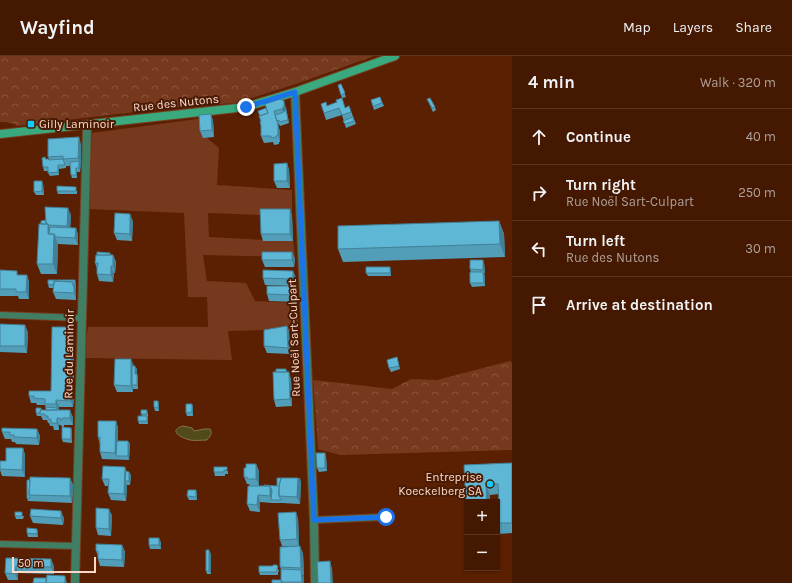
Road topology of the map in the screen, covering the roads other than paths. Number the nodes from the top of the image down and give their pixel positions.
1 (395, 56) edge
2 (295, 92) junction
3 (87, 126) junction
4 (0, 134) edge
5 (0, 315) edge
6 (82, 318) junction
7 (386, 517) dead end
8 (314, 520) junction
9 (0, 544) edge
10 (76, 546) junction
11 (75, 583) edge
12 (315, 583) edge

1 - 2 street, Rue des Nutons
2 - 3 street, Rue des Nutons
2 - 8 street, Rue Noël Sart-Culpart
3 - 4 street, Rue des Nutons
3 - 6 street, Rue du Laminoir
5 - 6 lane
6 - 10 street, Rue du Laminoir
7 - 8 lane
8 - 12 street, Rue Noël Sart-Culpart
9 - 10 lane
10 - 11 street, Rue du Laminoir

